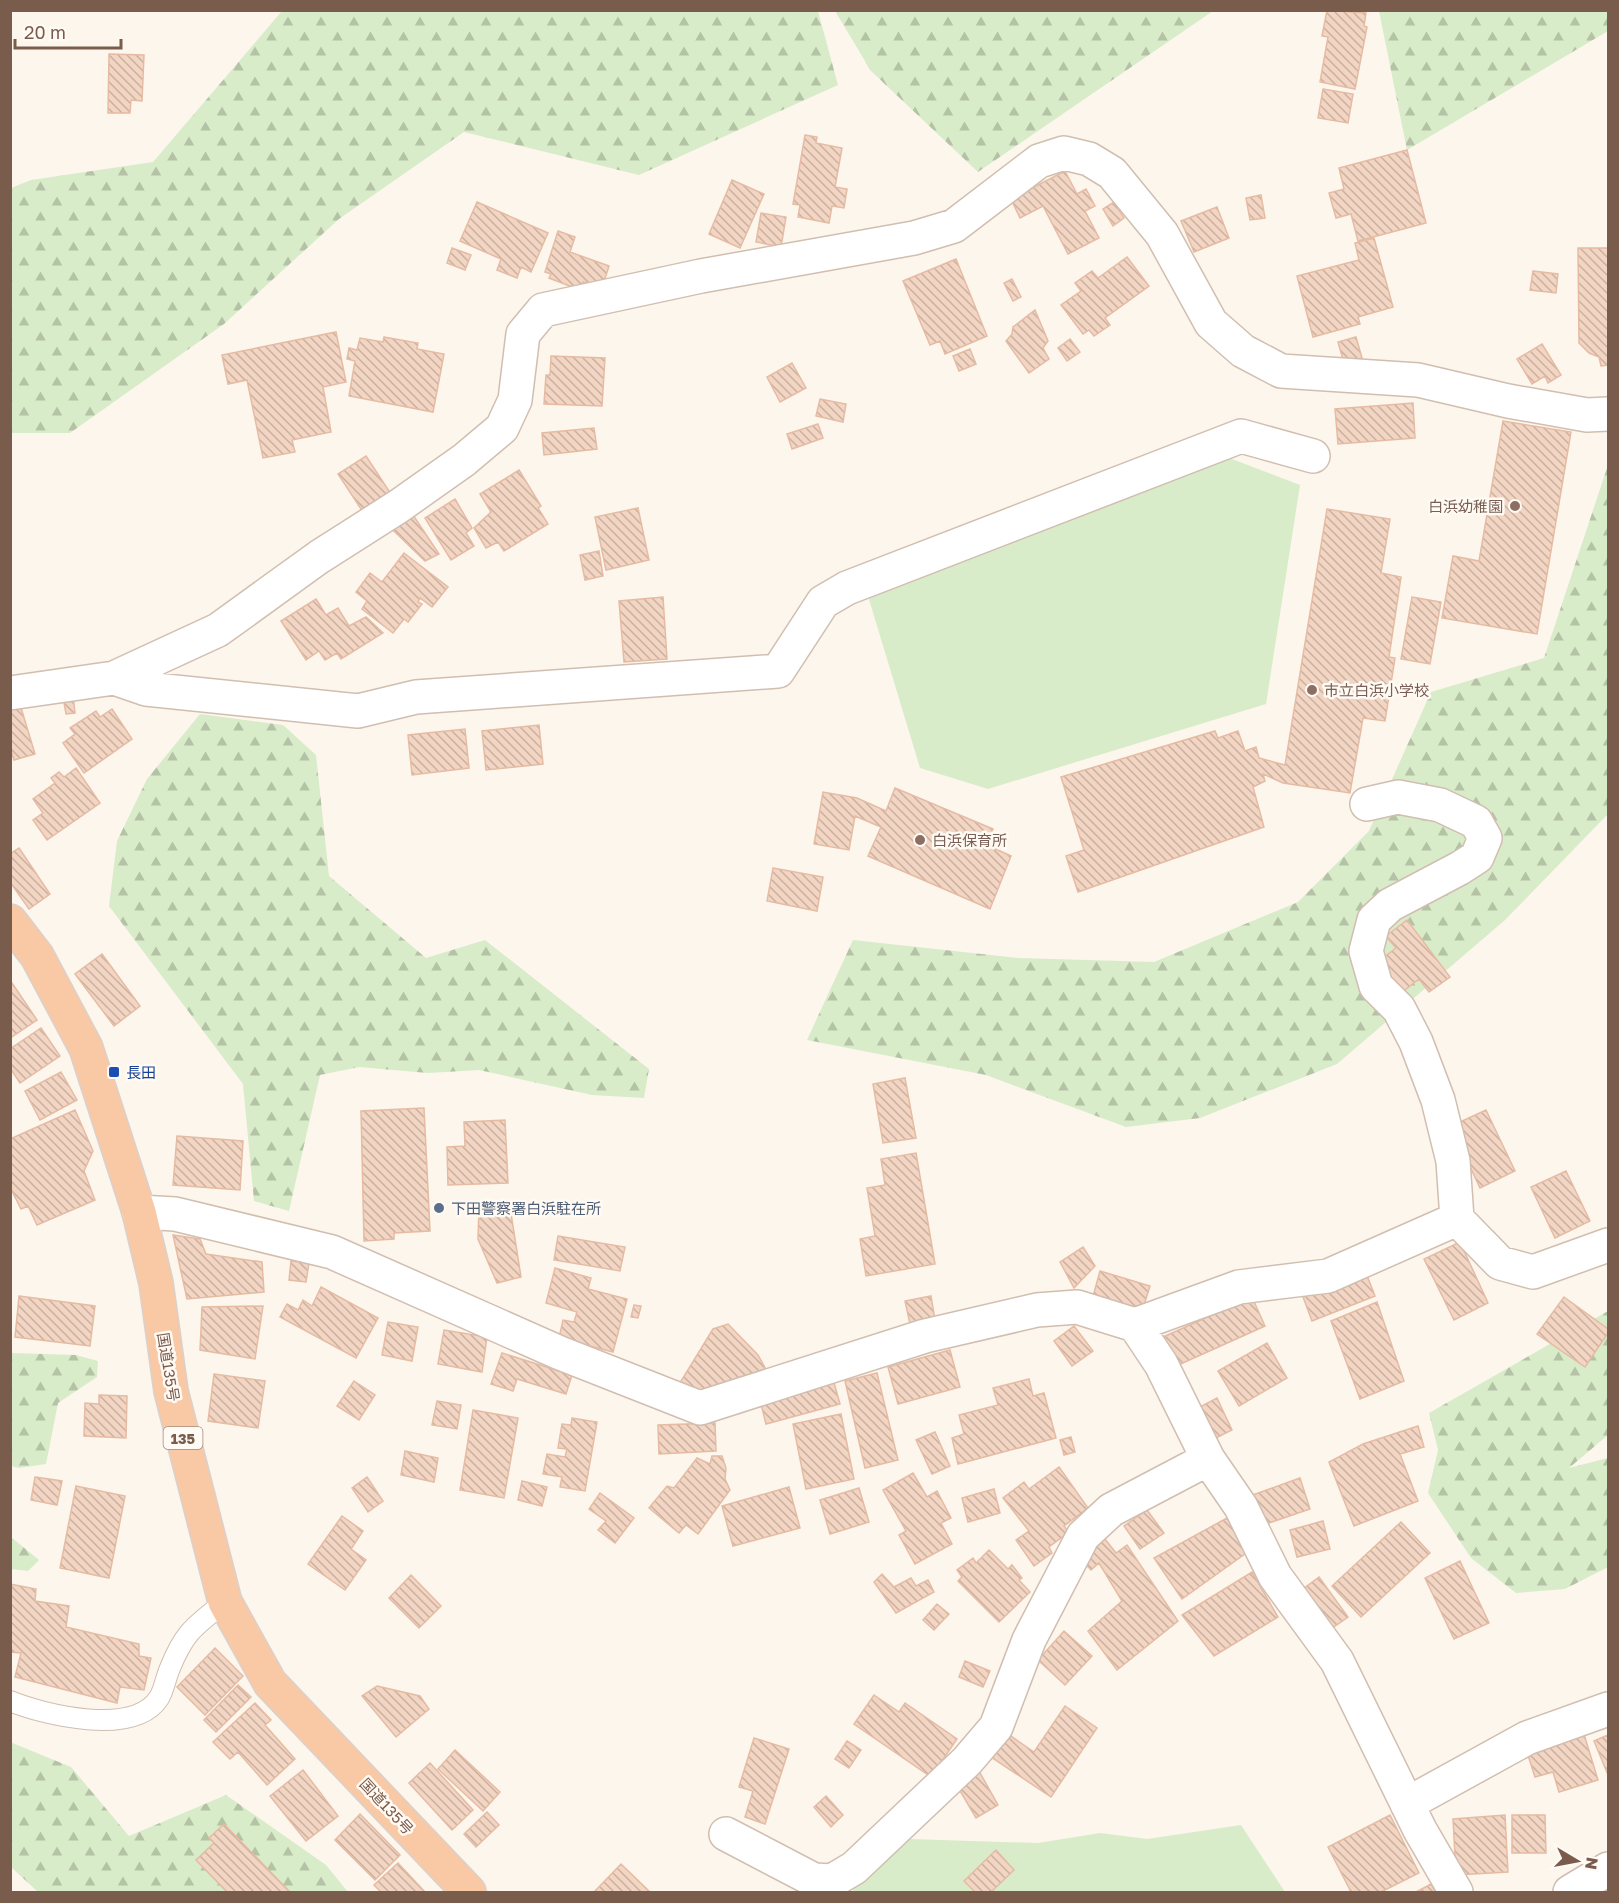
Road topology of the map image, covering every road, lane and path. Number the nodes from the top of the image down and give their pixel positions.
1 (1608, 414) edge
2 (1313, 456) dead end
3 (114, 678) junction
4 (10, 693) edge
5 (1367, 804) dead end
6 (10, 921) edge
7 (139, 1212) junction
8 (1456, 1219) junction
9 (1608, 1245) edge
10 (1135, 1325) junction
11 (1208, 1459) junction
12 (225, 1602) junction
13 (10, 1701) edge
14 (1608, 1709) edge
15 (38, 1712) junction
16 (10, 1716) edge
17 (1407, 1804) junction
18 (726, 1834) dead end
19 (1608, 1869) edge
20 (469, 1893) edge
21 (1456, 1893) edge
22 (1570, 1893) edge

1 - 3 street
2 - 3 street
3 - 4 street
5 - 8 street
6 - 7 highway, 国道135号 / 135
7 - 10 street
7 - 12 highway, 国道135号 / 135
8 - 9 street
8 - 10 street
10 - 11 street
11 - 17 street
11 - 18 street
12 - 15 lane
12 - 20 highway, 国道135号 / 135
13 - 15 lane
14 - 17 street
15 - 16 lane
17 - 21 street
19 - 22 street

